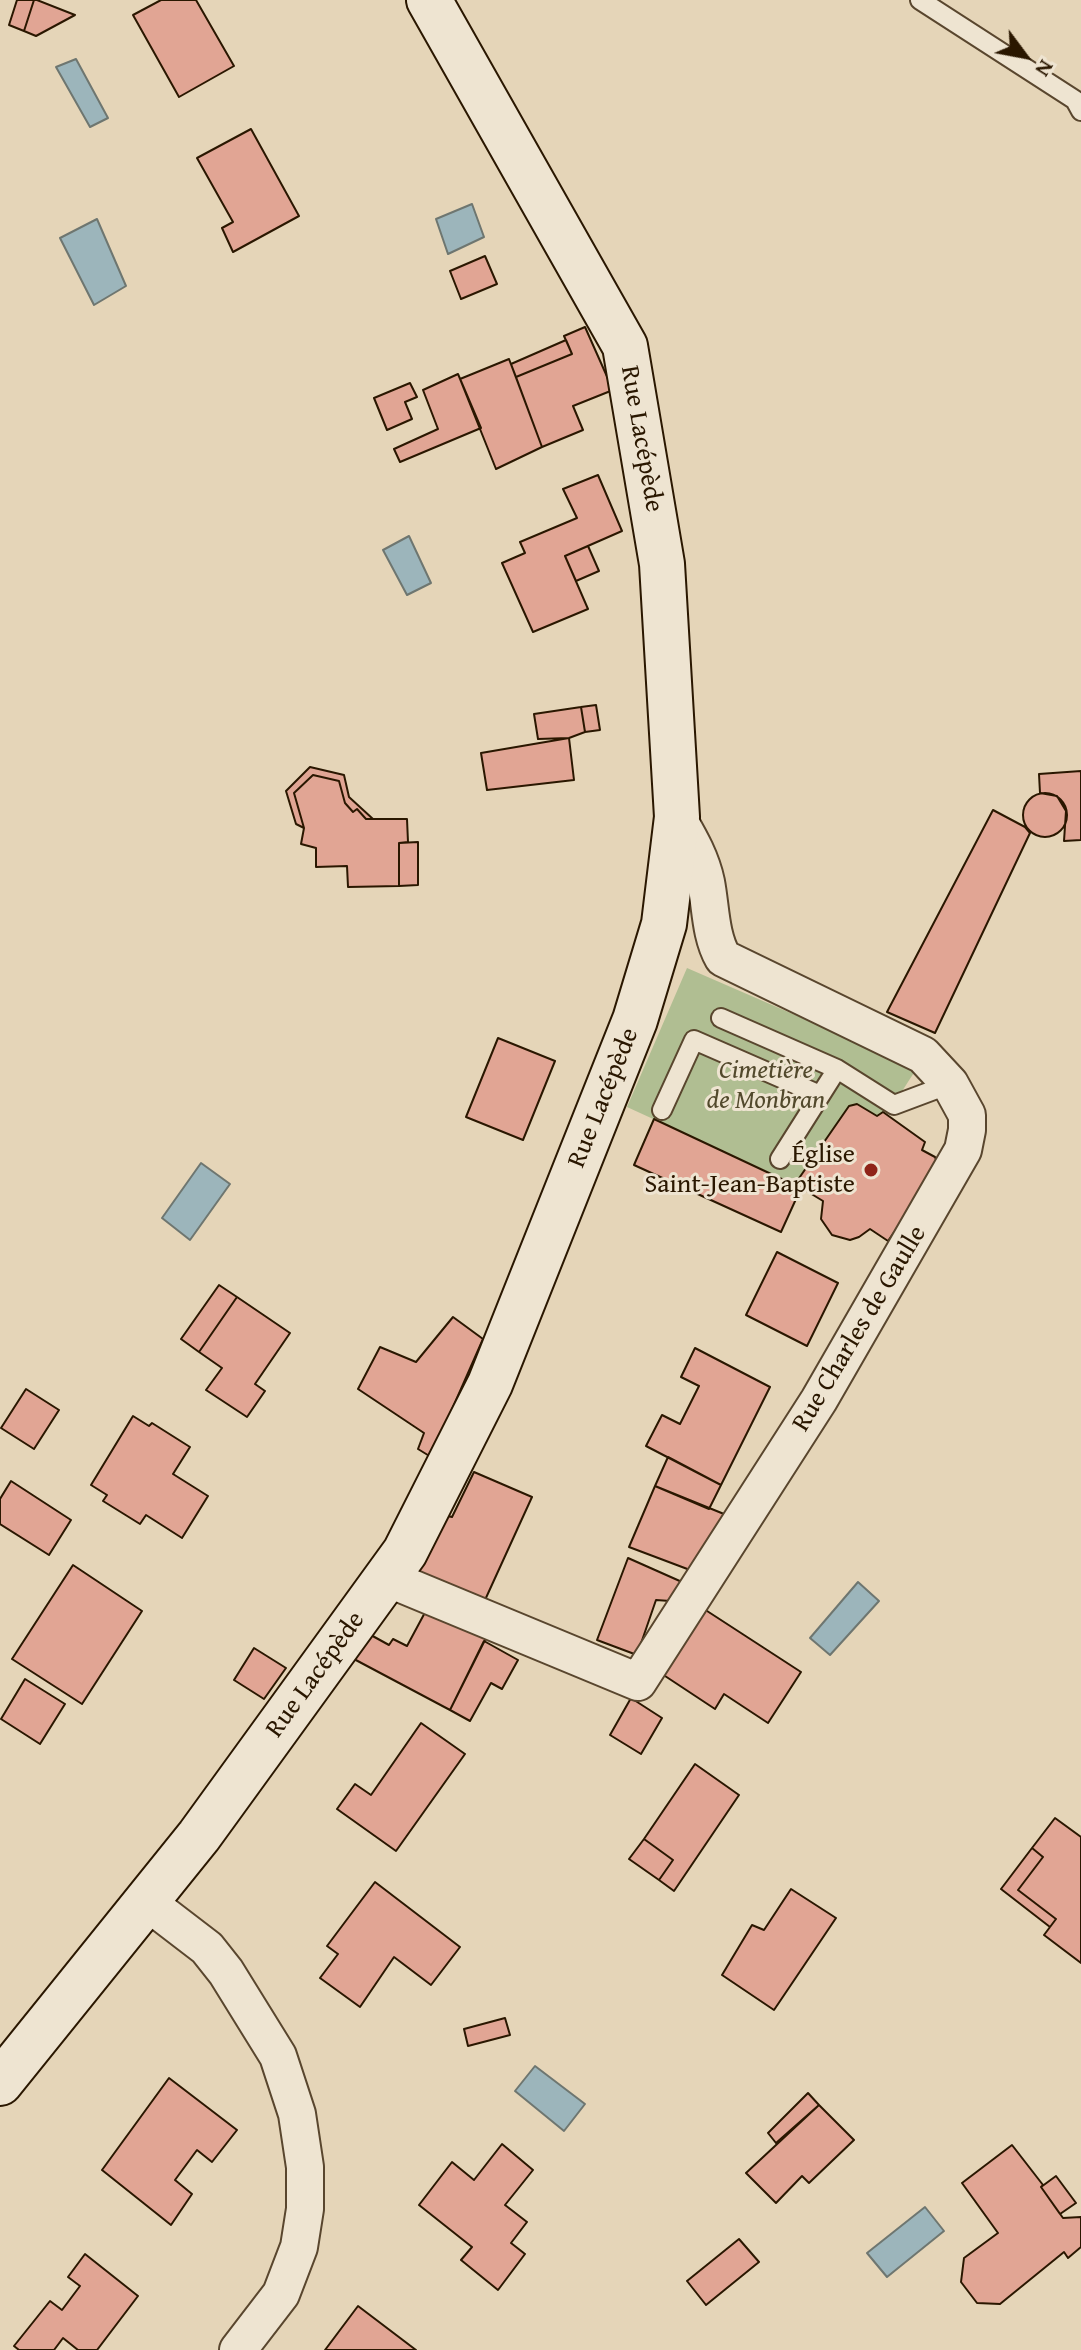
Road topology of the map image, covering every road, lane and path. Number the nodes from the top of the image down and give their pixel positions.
1 (429, 0) edge
2 (920, 0) edge
3 (1079, 101) edge
4 (677, 817) junction
5 (721, 1018) dead end
6 (837, 1069) junction
7 (950, 1084) junction
8 (820, 1095) junction
9 (662, 1110) dead end
10 (780, 1159) dead end
11 (387, 1578) junction
12 (147, 1902) junction
13 (0, 2083) edge
14 (238, 2350) edge

1 - 4 street, Rue Lacépède
2 - 3 lane
4 - 7 street, Rue Charles de Gaulle
4 - 11 street, Rue Lacépède
5 - 6 lane
6 - 7 lane
6 - 8 lane
7 - 11 street, Rue Charles de Gaulle
8 - 9 lane
8 - 10 lane
11 - 12 street, Rue Lacépède
12 - 13 street, Rue Lacépède
12 - 14 street

